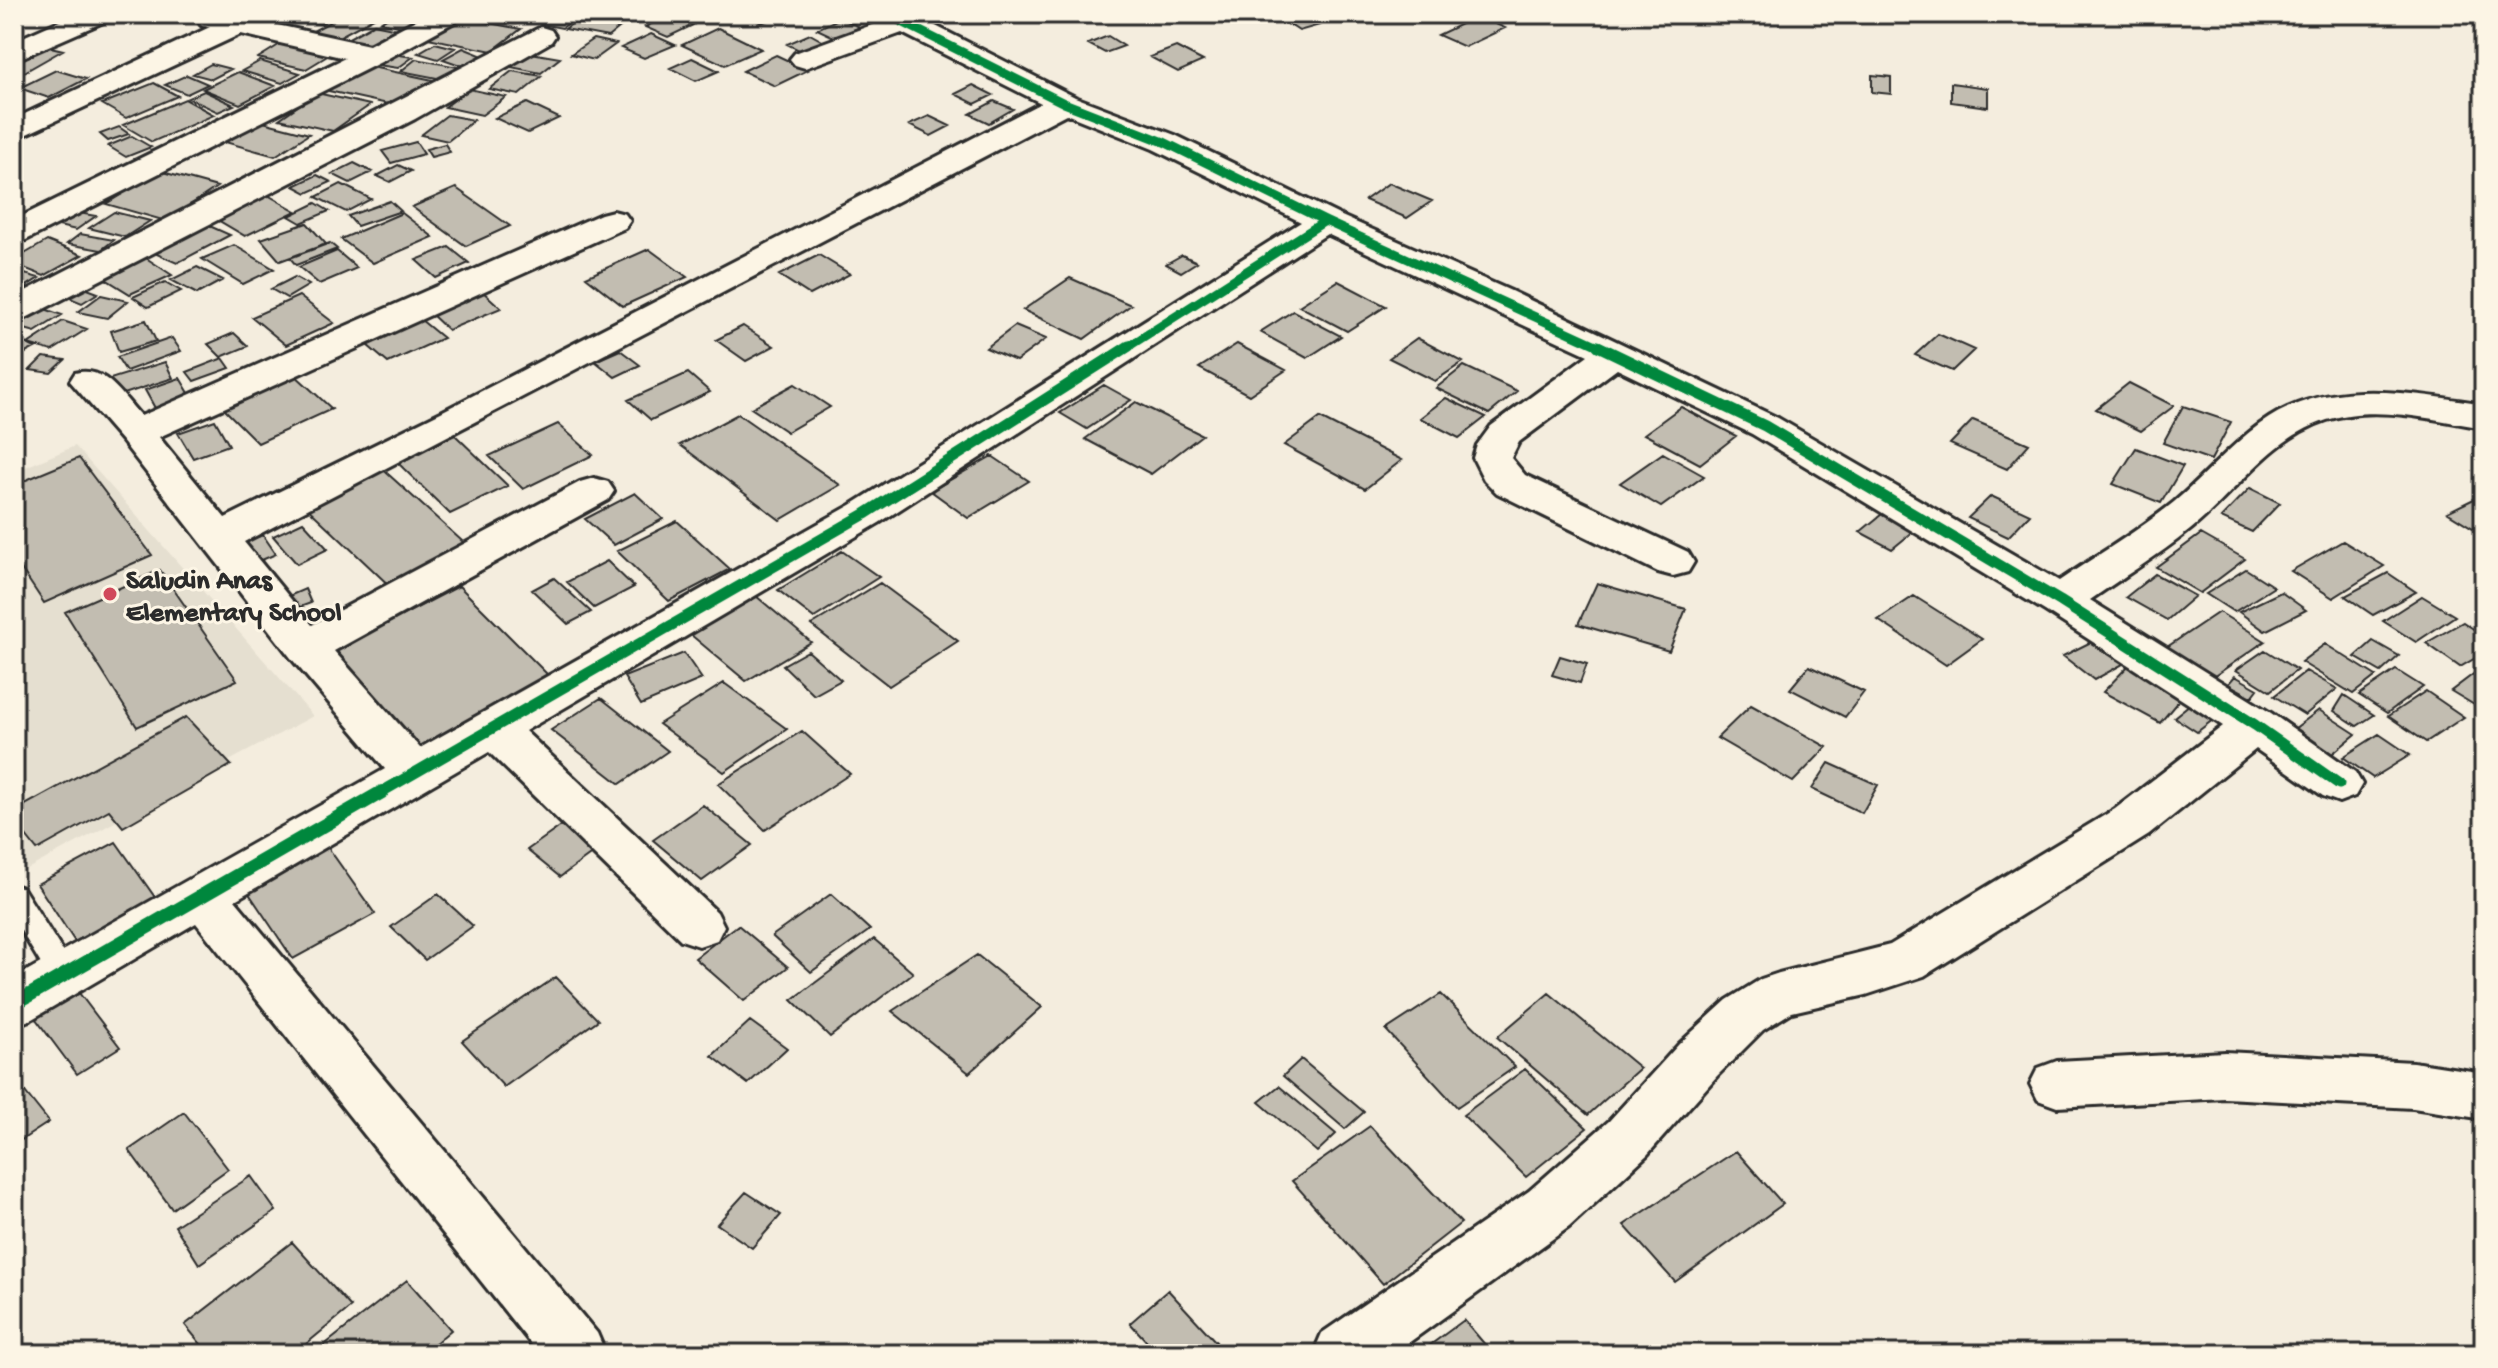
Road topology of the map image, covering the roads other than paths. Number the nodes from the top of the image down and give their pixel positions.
1 (98, 14) edge
2 (189, 14) edge
3 (448, 14) edge
4 (896, 18) edge
5 (238, 25) junction
6 (541, 36) dead end
7 (14, 52) edge
8 (373, 55) junction
9 (805, 59) dead end
10 (1064, 103) junction
11 (14, 131) edge
12 (613, 221) dead end
13 (1325, 221) junction
14 (14, 233) edge
15 (14, 311) edge
16 (1613, 354) junction
17 (88, 381) dead end
18 (2484, 416) edge
19 (135, 433) junction
20 (594, 491) dead end
21 (221, 537) junction
22 (1673, 562) dead end
23 (2060, 601) junction
24 (306, 647) junction
25 (2255, 725) junction
26 (493, 728) junction
27 (414, 772) junction
28 (2339, 784) dead end
29 (202, 895) junction
30 (14, 896) edge
31 (699, 926) dead end
32 (63, 976) junction
33 (14, 1004) edge
34 (2057, 1084) dead end
35 (2484, 1096) edge
36 (576, 1354) edge
37 (1343, 1354) edge

1 - 7 street
2 - 5 street
3 - 8 street
4 - 9 street
4 - 10 street
5 - 8 street
5 - 11 street
6 - 15 street
8 - 14 street
10 - 13 street
10 - 21 street
12 - 19 street
13 - 16 street
13 - 26 street
16 - 22 street
16 - 23 street
17 - 19 street
18 - 23 street
19 - 21 street
20 - 24 street
21 - 24 street
23 - 25 street
24 - 27 street
25 - 28 street
25 - 37 street
26 - 27 street
26 - 31 street
27 - 29 street
29 - 32 street
29 - 36 street
30 - 32 lane
32 - 33 street
34 - 35 street

